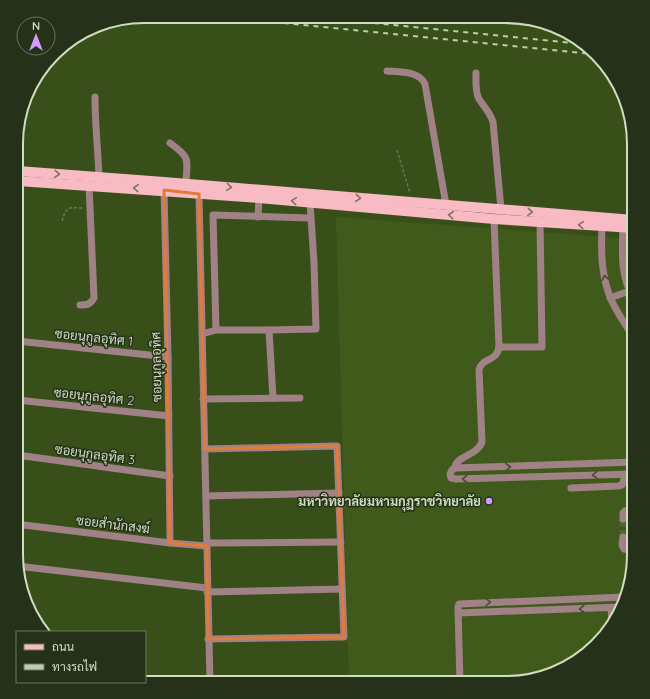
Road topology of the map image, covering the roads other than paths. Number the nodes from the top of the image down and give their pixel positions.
1 (387, 71) dead end
2 (476, 73) dead end
3 (95, 97) dead end
4 (170, 143) dead end
5 (23, 171) edge
6 (99, 177) junction
7 (23, 180) edge
8 (186, 183) junction
9 (89, 185) junction
10 (199, 189) junction
11 (164, 190) junction
12 (258, 198) junction
13 (310, 202) junction
14 (446, 205) junction
15 (501, 209) junction
16 (258, 216) junction
17 (310, 218) junction
18 (494, 219) junction
19 (540, 222) junction
20 (602, 222) junction
21 (627, 223) edge
22 (627, 232) edge
23 (200, 245) junction
24 (214, 245) junction
25 (627, 274) edge
26 (627, 294) edge
27 (610, 298) junction
28 (80, 305) dead end
29 (627, 326) edge
30 (216, 330) junction
31 (269, 330) junction
32 (202, 334) junction
33 (23, 342) edge
34 (499, 347) junction
35 (168, 357) junction
36 (273, 398) junction
37 (300, 398) dead end
38 (203, 399) junction
39 (23, 401) edge
40 (168, 416) junction
41 (205, 449) junction
42 (23, 456) edge
43 (627, 462) edge
44 (455, 468) junction
45 (627, 474) edge
46 (170, 476) junction
47 (627, 478) edge
48 (570, 488) dead end
49 (339, 493) junction
50 (206, 496) junction
51 (627, 511) edge
52 (623, 519) tunnel mouth
53 (23, 525) edge
54 (622, 537) tunnel mouth
55 (341, 542) junction
56 (170, 543) junction
57 (207, 545) junction
58 (627, 550) edge
59 (23, 567) edge
60 (342, 589) junction
61 (208, 590) junction
62 (620, 597) edge
63 (616, 607) edge
64 (611, 608) junction
65 (458, 613) junction
66 (611, 615) edge
67 (208, 639) junction
68 (210, 676) edge
69 (460, 676) edge

1 - 14 street
2 - 15 street
3 - 6 street
4 - 8 street
5 -> 6 main road
6 - 8 main road
7 - 9 main road
8 - 10 main road
11 -> 9 main road
9 - 28 street
10 - 11 main road
10 - 12 main road
10 -> 14 main road
10 - 23 street
11 - 35 street, ซอยนุกูลอุทิศ
13 -> 12 main road
12 - 16 street
13 - 17 street
18 -> 13 main road
14 - 15 main road
15 -> 20 main road
16 - 17 street
16 - 24 street
17 - 31 street
18 - 19 main road
18 - 34 street
20 -> 19 main road
19 - 34 street
20 - 21 main road
27 -> 20 street
22 - 25 street
23 - 24 street
23 - 32 street
24 - 30 street
26 - 27 street
27 - 29 street
30 - 31 street
30 - 32 street
31 - 36 street
32 - 38 street
33 - 35 street, ซอยนุกูลอุทิศ 1
34 - 44 street
35 - 40 street, ซอยนุกูลอุทิศ
36 - 37 street
36 - 38 street
38 - 41 street
39 - 40 street, ซอยนุกูลอุทิศ 2
40 - 46 street, ซอยนุกูลอุทิศ
41 - 49 street
41 - 50 street
42 - 46 street, ซอยนุกูลอุทิศ 3
44 -> 43 street
45 -> 44 street
46 - 56 street, ซอยนุกูลอุทิศ
47 - 48 street
49 - 50 street
49 - 55 street
50 - 57 street
51 - 52 street
53 - 56 street, ซอยสำนักสงฆ์
54 - 58 street
55 - 57 street, ซอยสำนักสงฆ์
55 - 60 street
56 - 57 street, ซอยสำนักสงฆ์
57 - 61 street
59 - 61 street
60 - 61 street
60 - 67 street
61 - 67 street
65 -> 62 street
63 - 64 street
64 -> 65 street
64 - 66 street
65 - 69 street
67 - 68 street

